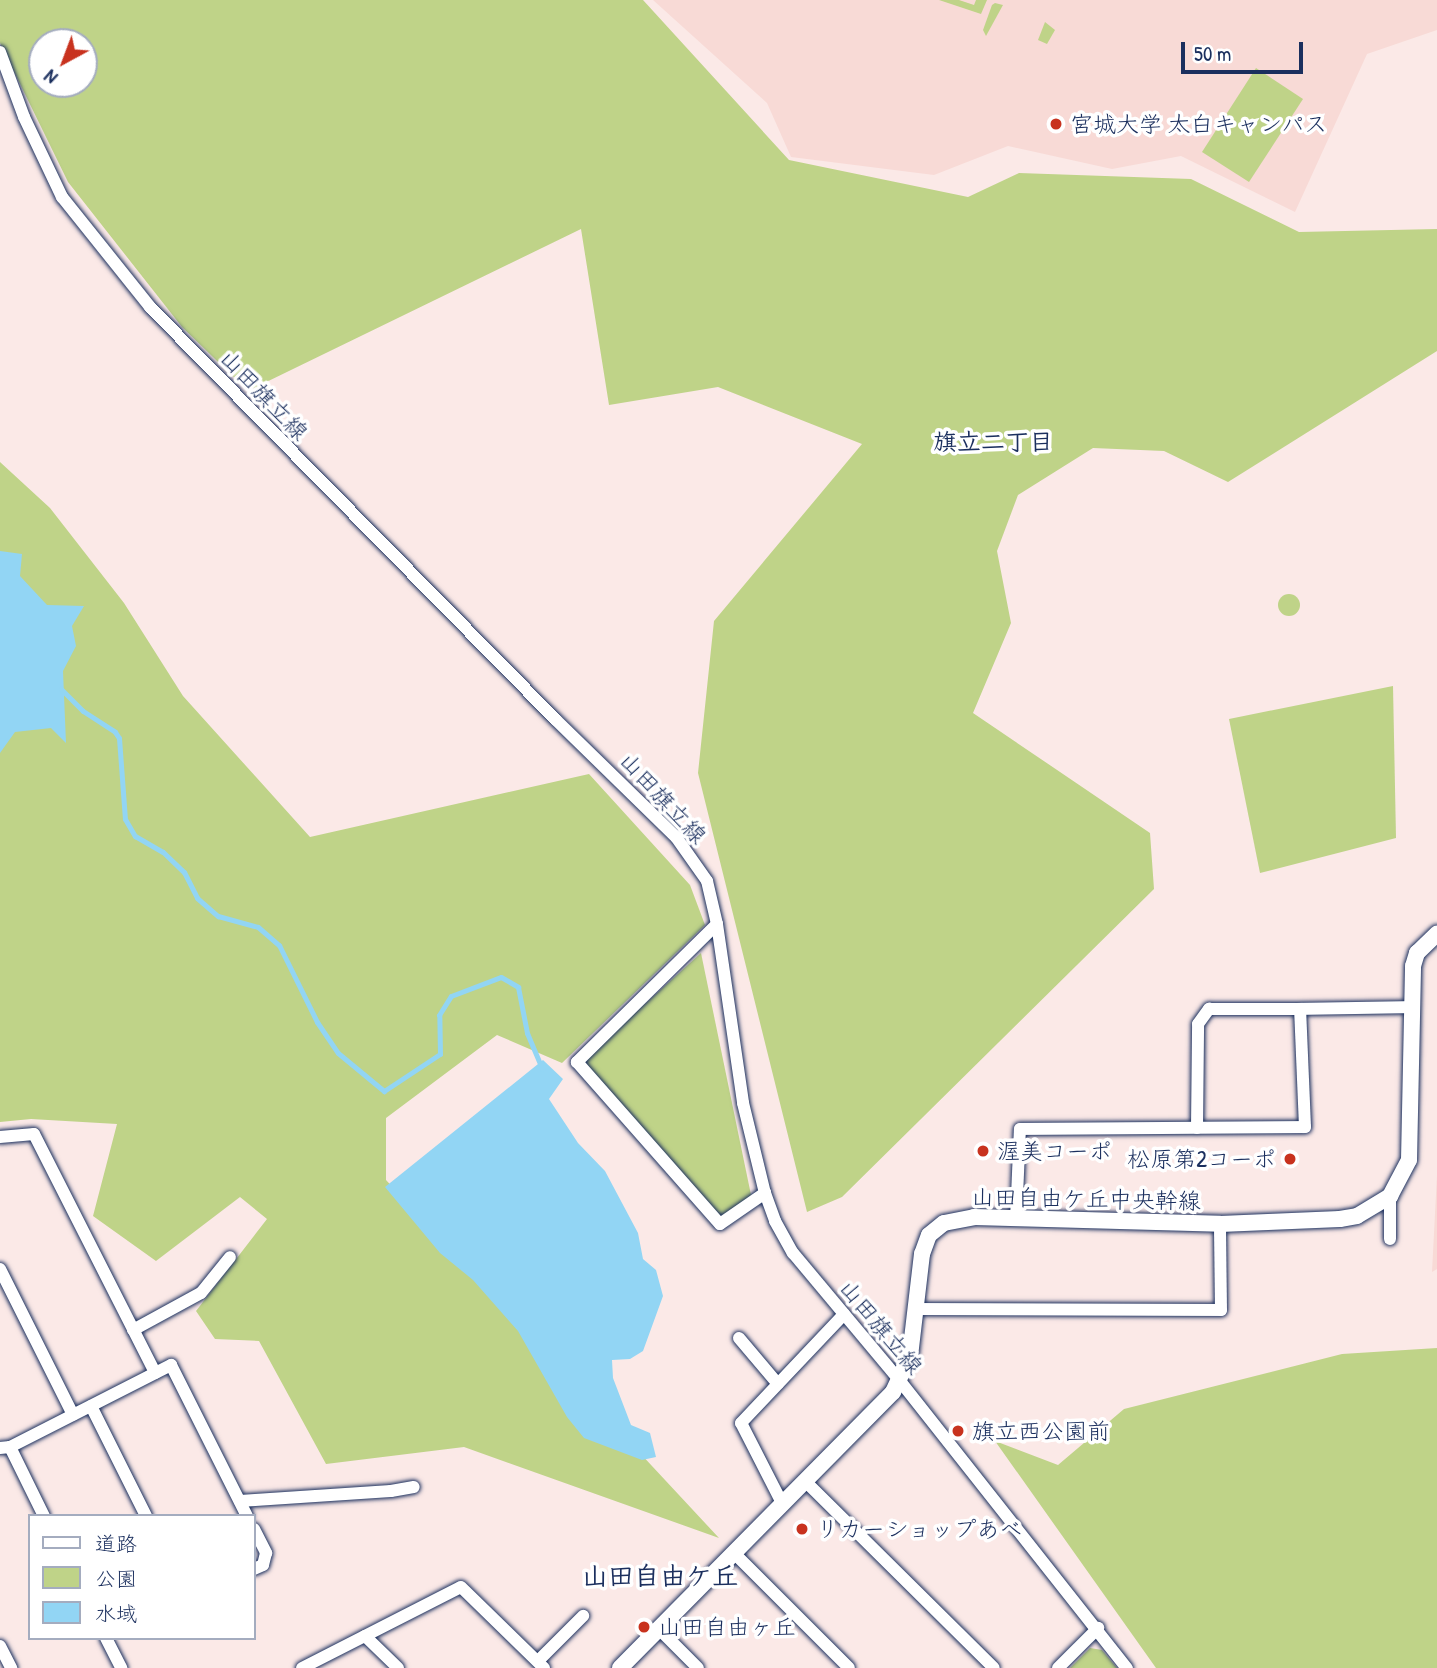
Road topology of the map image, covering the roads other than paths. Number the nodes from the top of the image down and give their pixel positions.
1 (0, 52) edge
2 (717, 924) junction
3 (1437, 934) edge
4 (1411, 1007) junction
5 (1300, 1009) junction
6 (1197, 1128) junction
7 (0, 1137) edge
8 (765, 1193) junction
9 (1390, 1196) junction
10 (1016, 1219) junction
11 (1220, 1224) junction
12 (1390, 1240) dead end
13 (230, 1257) dead end
14 (0, 1269) edge
15 (918, 1308) junction
16 (844, 1314) junction
17 (133, 1330) junction
18 (739, 1338) dead end
19 (155, 1373) junction
20 (900, 1381) junction
21 (778, 1384) junction
22 (91, 1406) junction
23 (73, 1415) junction
24 (5, 1448) edge
25 (806, 1482) junction
26 (414, 1486) dead end
27 (240, 1501) junction
28 (783, 1505) junction
29 (43, 1514) edge
30 (145, 1514) edge
31 (246, 1514) edge
32 (256, 1533) edge
33 (735, 1554) junction
34 (256, 1568) edge
35 (583, 1616) dead end
36 (1098, 1628) junction
37 (659, 1629) junction
38 (365, 1636) junction
39 (110, 1640) edge
40 (0, 1646) edge
41 (541, 1665) edge
42 (6, 1666) edge
43 (121, 1668) edge
44 (302, 1668) edge
45 (398, 1668) edge
46 (620, 1668) edge
47 (698, 1668) edge
48 (849, 1668) edge
49 (994, 1668) edge
50 (1058, 1668) edge
51 (1128, 1668) edge

1 - 2 street, 山田旗立線
2 - 8 street, 山田旗立線
2 - 8 street
3 - 4 street
4 - 5 street
4 - 9 street
5 - 6 street
5 - 6 street
6 - 10 street
7 - 17 street
8 - 16 street, 山田旗立線
9 - 11 street, 山田自由ケ丘中央幹線
9 - 12 street
10 - 11 street, 山田自由ケ丘中央幹線
10 - 15 street, 山田自由ケ丘中央幹線
11 - 15 street
13 - 17 street
14 - 23 street
15 - 20 street, 山田自由ケ丘中央幹線
16 - 20 street, 山田旗立線
16 - 21 street
17 - 19 street
18 - 21 street
19 - 22 street
19 - 27 street
20 - 25 street, 山田自由ケ丘中央幹線
20 - 36 street, 山田旗立線
21 - 28 street
22 - 23 street
22 - 30 street
23 - 24 street
24 - 29 street
25 - 28 street, 山田自由ケ丘中央幹線
25 - 49 street
26 - 27 street
27 - 31 street
28 - 33 street, 山田自由ケ丘中央幹線
32 - 34 street
33 - 37 street, 山田自由ケ丘中央幹線
33 - 48 street
35 - 41 street
36 - 50 street
36 - 51 street, 山田旗立線
37 - 46 street, 山田自由ケ丘中央幹線
37 - 47 street
38 - 41 street
38 - 44 street
38 - 45 street
39 - 43 street
40 - 42 street

